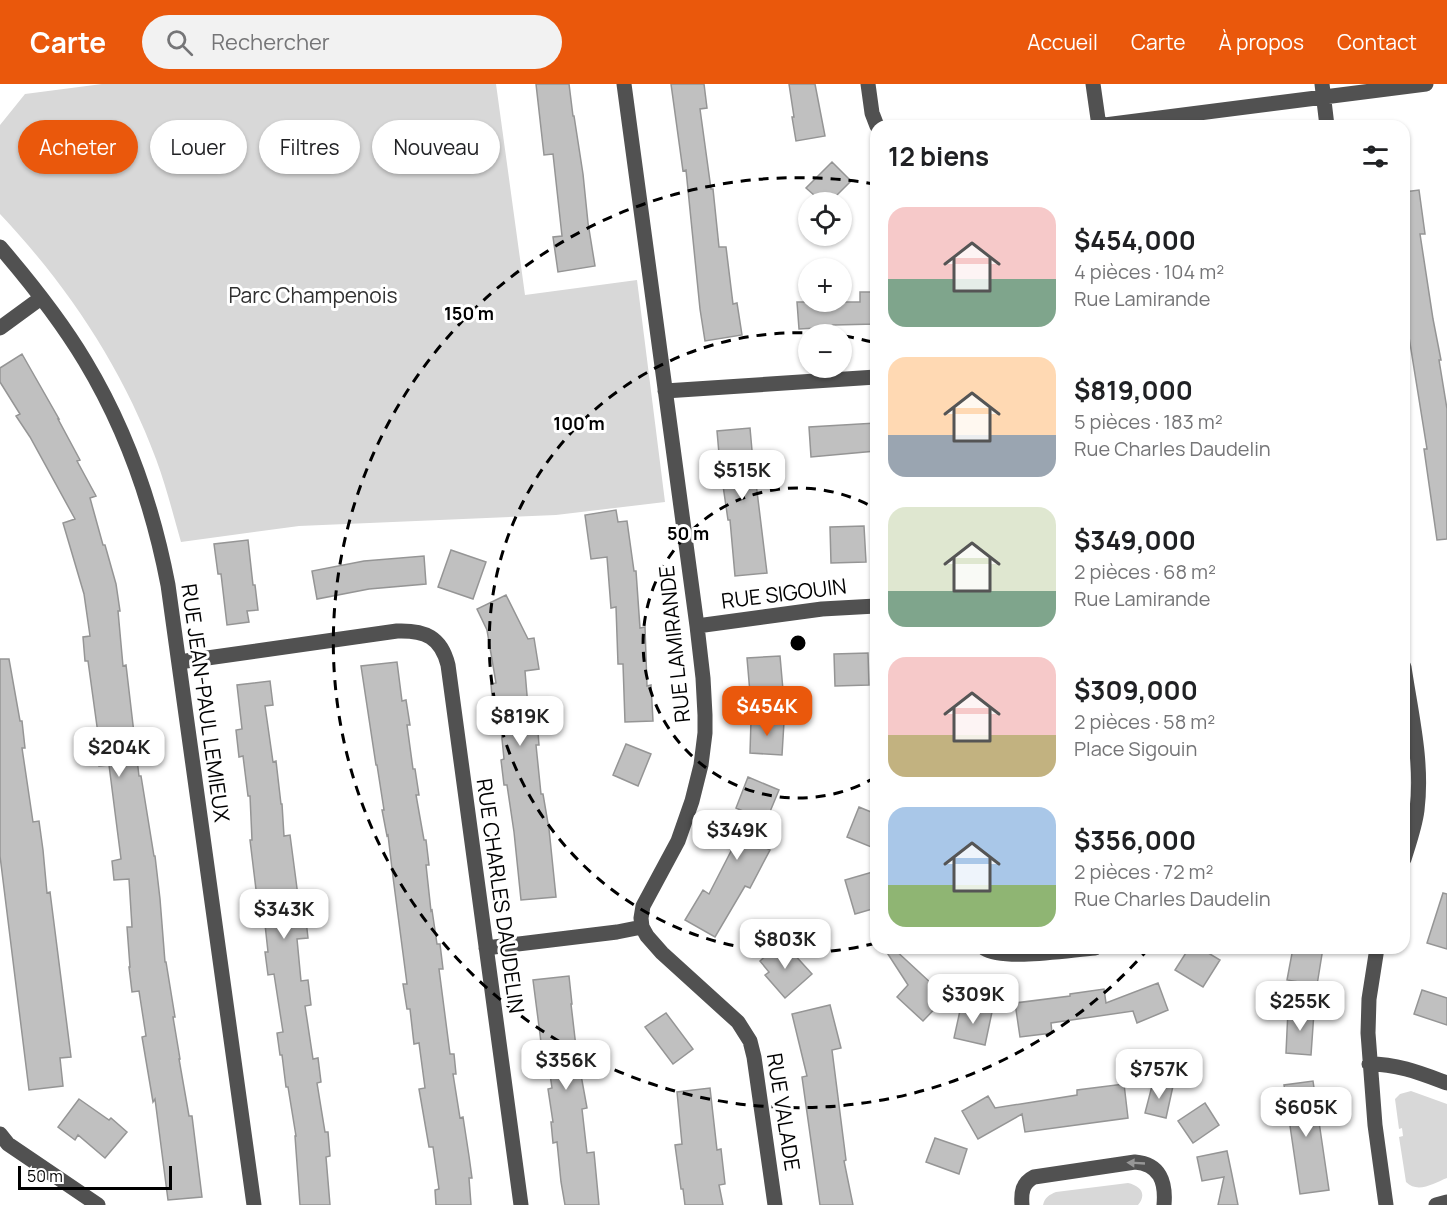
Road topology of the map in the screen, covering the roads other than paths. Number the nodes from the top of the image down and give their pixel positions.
1 (624, 84) edge
2 (868, 84) edge
3 (1093, 84) edge
4 (1426, 84) edge
5 (1323, 91) edge
6 (875, 120) edge
7 (1097, 120) edge
8 (1143, 120) edge
9 (1326, 120) edge
10 (0, 248) edge
11 (41, 298) junction
12 (0, 328) edge
13 (870, 377) edge
14 (665, 391) junction
15 (870, 606) edge
16 (697, 626) junction
17 (179, 662) junction
18 (1410, 707) edge
19 (1410, 838) edge
20 (642, 927) junction
21 (486, 948) junction
22 (1376, 954) edge
23 (1369, 1064) junction
24 (1447, 1083) edge
25 (0, 1134) edge
26 (1447, 1202) edge
27 (98, 1205) edge
28 (254, 1205) edge
29 (520, 1205) edge
30 (775, 1205) edge
31 (1022, 1205) edge
32 (1164, 1205) edge
33 (1386, 1205) edge
34 (1436, 1205) edge

1 - 14 street, RUE LAMIRANDE
2 - 6 street
3 - 7 street
4 - 5 street
5 - 8 street
5 - 9 street
10 - 11 street, RUE JEAN-PAUL LEMIEUX
11 - 12 street
11 - 17 street, RUE JEAN-PAUL LEMIEUX
13 - 14 street
14 - 16 street, RUE LAMIRANDE
15 - 16 street, RUE SIGOUIN
16 - 20 street, RUE LAMIRANDE
17 - 21 street, RUE CHARLES DAUDELIN
17 - 28 street, RUE JEAN-PAUL LEMIEUX
18 - 19 street
20 - 21 street
20 - 30 street, RUE VALADE
21 - 29 street, RUE CHARLES DAUDELIN
22 - 23 street
23 - 24 street
23 - 33 street
25 - 27 street
26 - 34 street
32 -> 31 street

